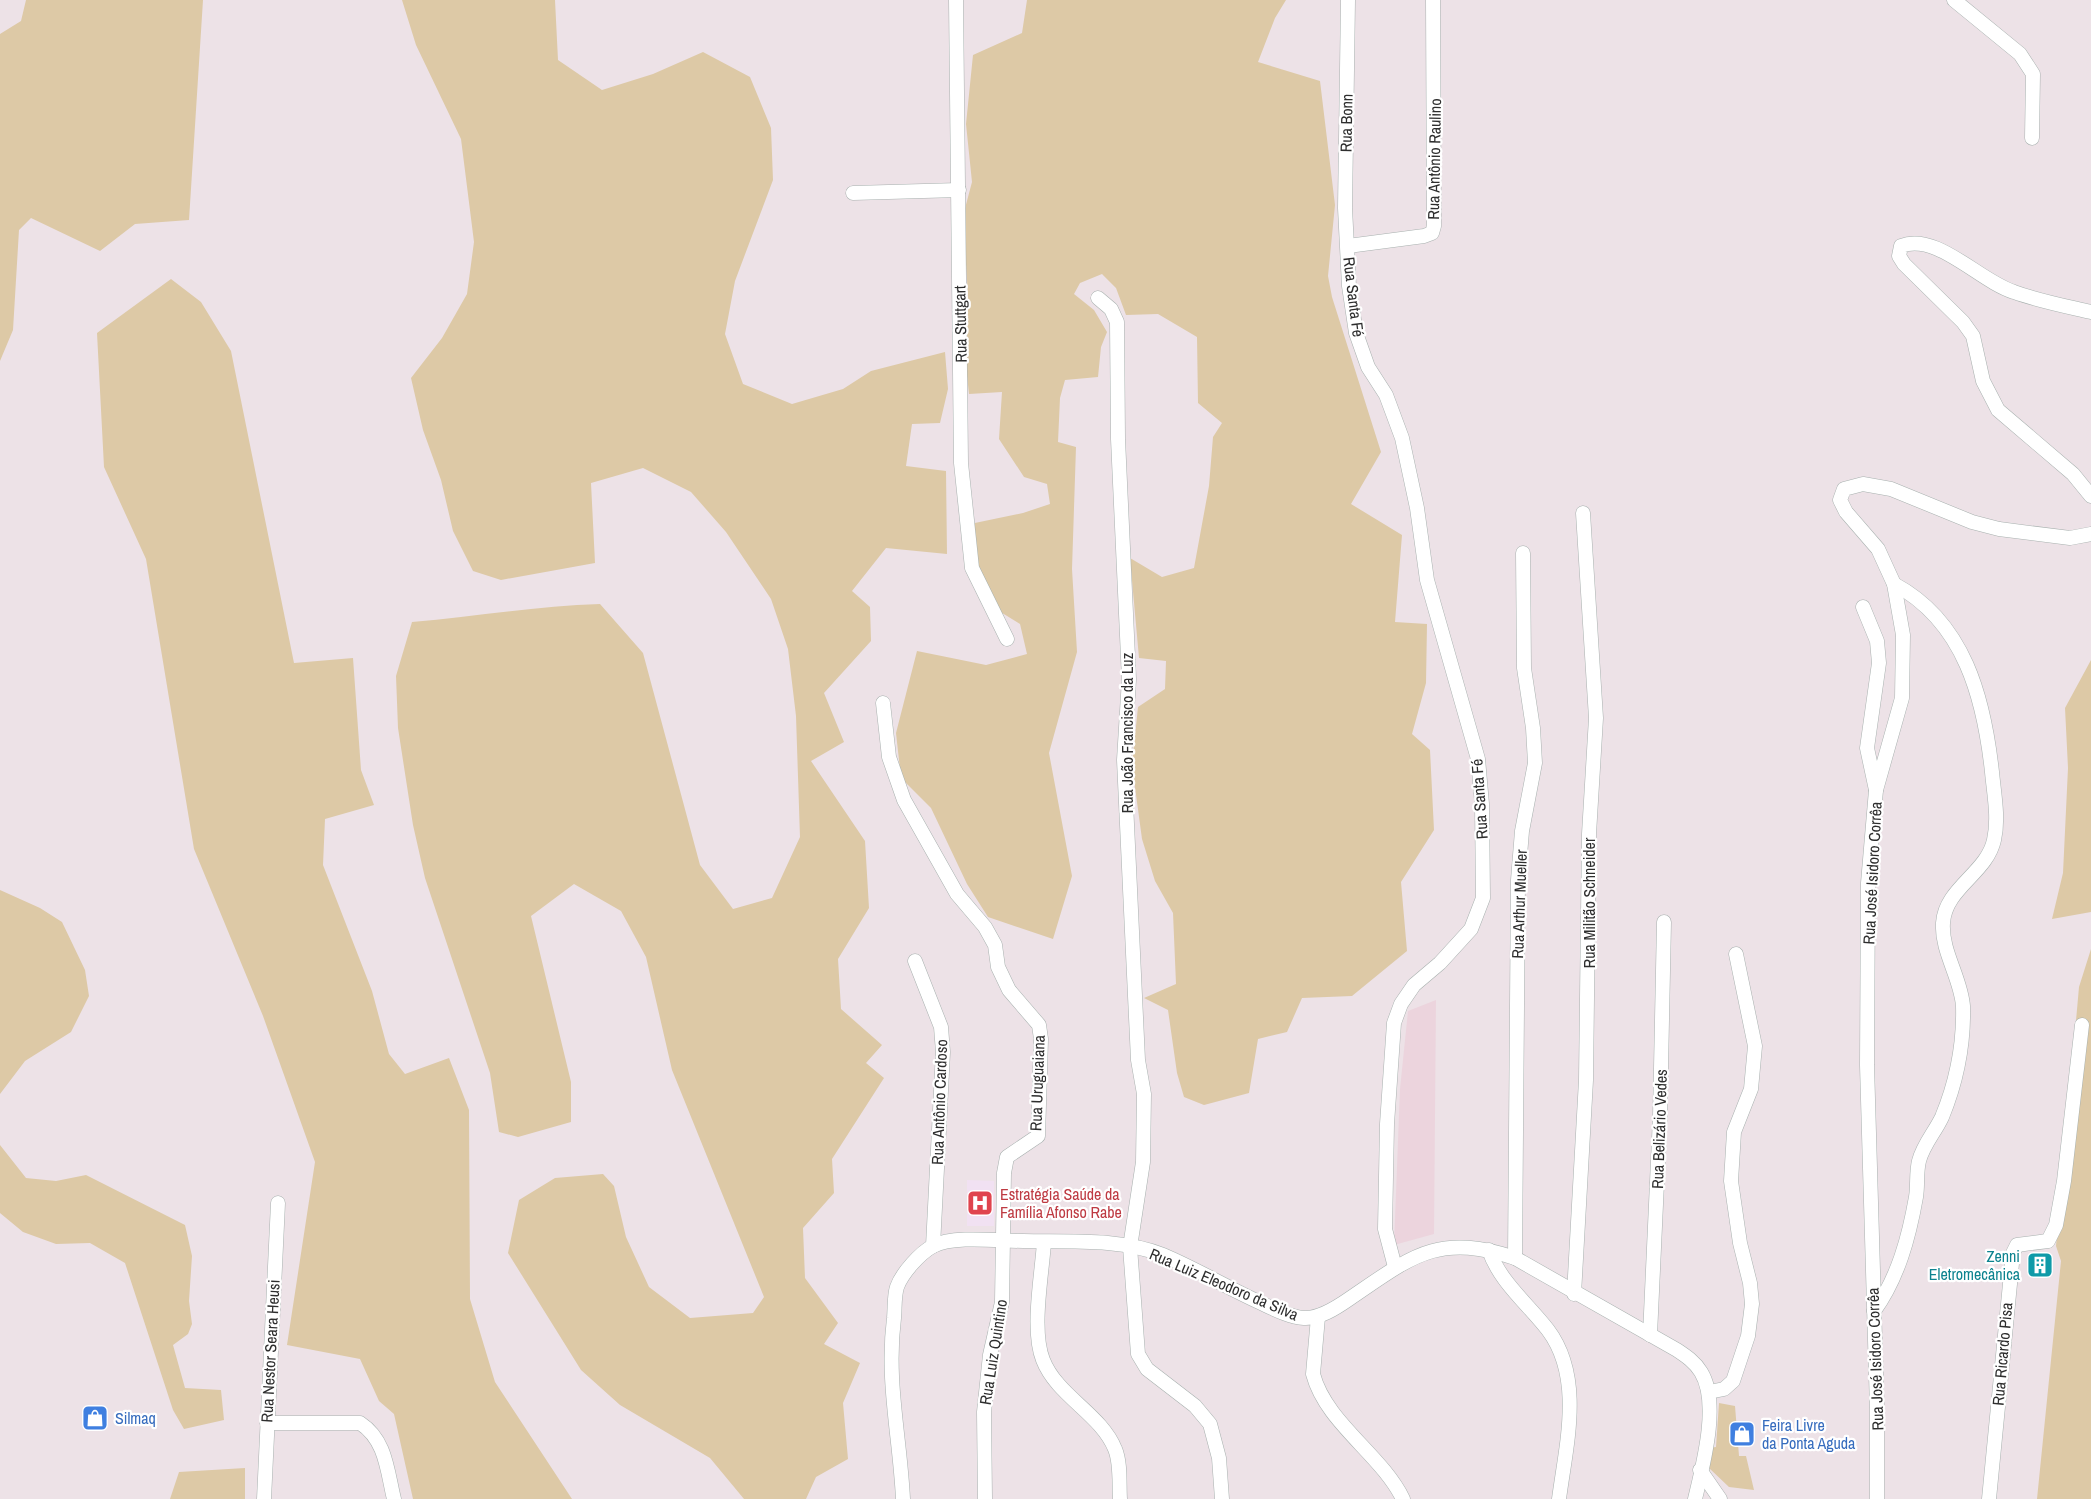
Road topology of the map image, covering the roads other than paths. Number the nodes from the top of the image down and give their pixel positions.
1 (956, 0) edge
2 (1348, 0) edge
3 (1433, 0) edge
4 (1954, 0) edge
5 (2032, 138) dead end
6 (958, 190) junction
7 (853, 193) dead end
8 (1348, 246) junction
9 (1098, 297) dead end
10 (2091, 312) edge
11 (2091, 496) edge
12 (1583, 513) dead end
13 (2091, 534) edge
14 (1523, 553) dead end
15 (1894, 584) junction
16 (1863, 607) dead end
17 (1007, 639) dead end
18 (883, 703) dead end
19 (1876, 790) junction
20 (1664, 922) dead end
21 (1736, 954) dead end
22 (915, 962) dead end
23 (2082, 1024) dead end
24 (278, 1203) dead end
25 (1004, 1241) junction
26 (1044, 1242) junction
27 (933, 1246) junction
28 (1130, 1247) junction
29 (1489, 1250) junction
30 (1515, 1258) junction
31 (1395, 1267) junction
32 (1574, 1294) junction
33 (1874, 1311) junction
34 (1317, 1317) junction
35 (1650, 1335) junction
36 (1708, 1392) junction
37 (267, 1423) junction
38 (1701, 1470) junction
39 (264, 1499) edge
40 (394, 1499) edge
41 (903, 1499) edge
42 (985, 1499) edge
43 (1120, 1499) edge
44 (1222, 1499) edge
45 (1403, 1499) edge
46 (1559, 1499) edge
47 (1695, 1499) edge
48 (1720, 1499) edge
49 (1876, 1499) edge
50 (1989, 1499) edge

1 - 6 street, Rua Stuttgart
2 - 8 street, Rua Bonn
3 - 8 street, Rua Antônio Raulino
4 - 5 street
6 - 7 street
6 - 17 street, Rua Stuttgart
8 - 31 street, Rua Santa Fé
9 - 28 street, Rua João Francisco da Luz
10 - 11 street
12 - 32 street, Rua Militão Schneider
13 - 15 street, Rua José Isidoro Corrêa
14 - 30 street, Rua Arthur Mueller
15 - 19 street, Rua José Isidoro Corrêa
15 - 33 street
16 - 19 street
18 - 25 street, Rua Uruguaiana
19 - 33 street, Rua José Isidoro Corrêa
20 - 35 street, Rua Belizário Vedes
21 - 36 street
22 - 27 street, Rua Antônio Cardoso
23 - 50 street, Rua Ricardo Pisa
24 - 37 street, Rua Nestor Seara Heusi
25 - 26 street, Rua Luiz Eleodoro da Silva
25 - 27 street, Rua Luiz Eleodoro da Silva
25 - 42 street, Rua Luiz Quintino
26 - 28 street, Rua Luiz Eleodoro da Silva
26 - 43 street
27 - 41 street
28 - 34 street, Rua Luiz Eleodoro da Silva
28 - 44 street, Rua João Francisco da Luz
29 - 30 street, Rua Luiz Eleodoro da Silva
29 - 31 street, Rua Luiz Eleodoro da Silva
29 - 46 street
30 - 32 street, Rua Luiz Eleodoro da Silva
31 - 34 street, Rua Luiz Eleodoro da Silva
32 - 35 street, Rua Luiz Eleodoro da Silva
33 - 49 street, Rua José Isidoro Corrêa
34 - 45 street
35 - 36 street, Rua Luiz Eleodoro da Silva
36 - 38 street, Rua Luiz Eleodoro da Silva
37 - 39 street, Rua Nestor Seara Heusi
37 - 40 street
38 - 47 street, Rua Luiz Eleodoro da Silva
38 - 48 street

